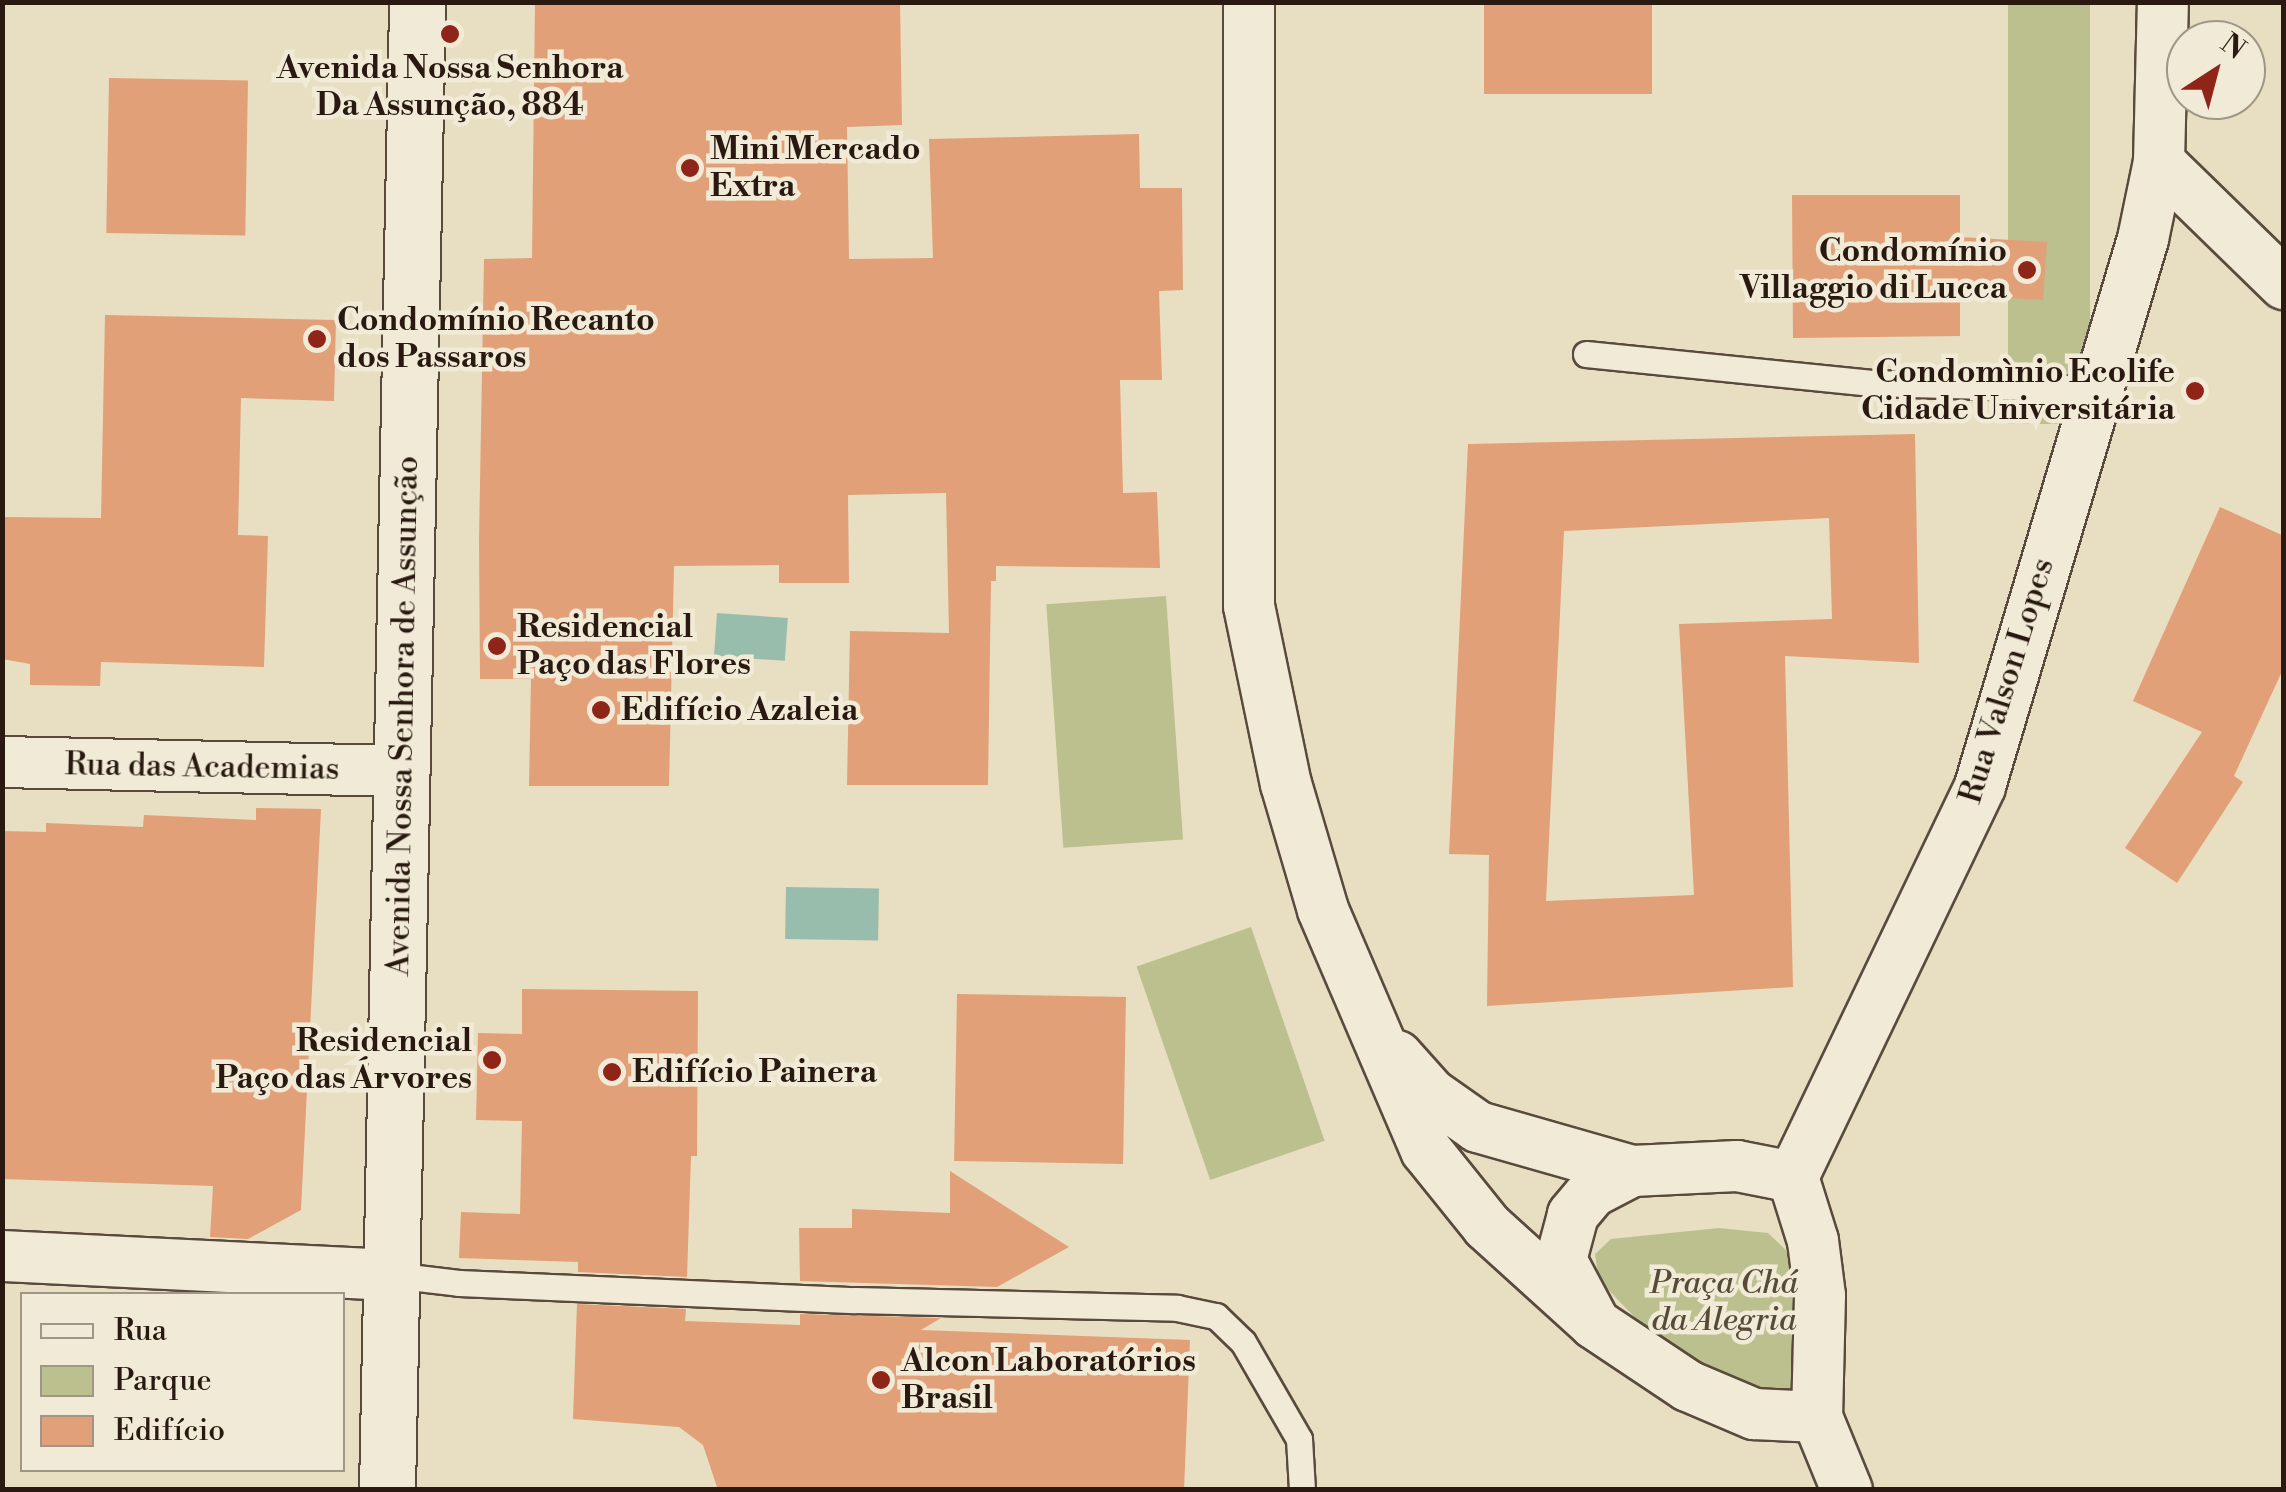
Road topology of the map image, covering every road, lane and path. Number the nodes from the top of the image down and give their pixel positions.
1 (417, 2) edge
2 (1249, 2) edge
3 (2164, 2) edge
4 (2159, 162) junction
5 (2284, 284) edge
6 (1586, 354) dead end
7 (2095, 390) junction
8 (2, 762) edge
9 (401, 771) junction
10 (1376, 1034) junction
11 (1632, 1172) junction
12 (1793, 1177) junction
13 (2, 1256) edge
14 (392, 1275) junction
15 (1595, 1324) junction
16 (1816, 1418) junction
17 (387, 1490) edge
18 (1302, 1490) edge
19 (1847, 1490) edge

1 - 9 street, Avenida Nossa Senhora de Assunção
2 - 10 street
3 - 4 street, Rua Valson Lopes
4 - 5 street
4 - 7 street, Rua Valson Lopes
6 - 7 lane
7 - 12 street, Rua Valson Lopes
8 - 9 street, Rua das Academias
9 - 14 street, Avenida Nossa Senhora de Assunção
10 - 11 street
10 - 15 street
11 - 12 street
11 - 15 street
12 - 16 street
13 - 14 street
14 - 17 street, Avenida Nossa Senhora de Assunção
14 - 18 lane
15 - 16 street
16 - 19 street

